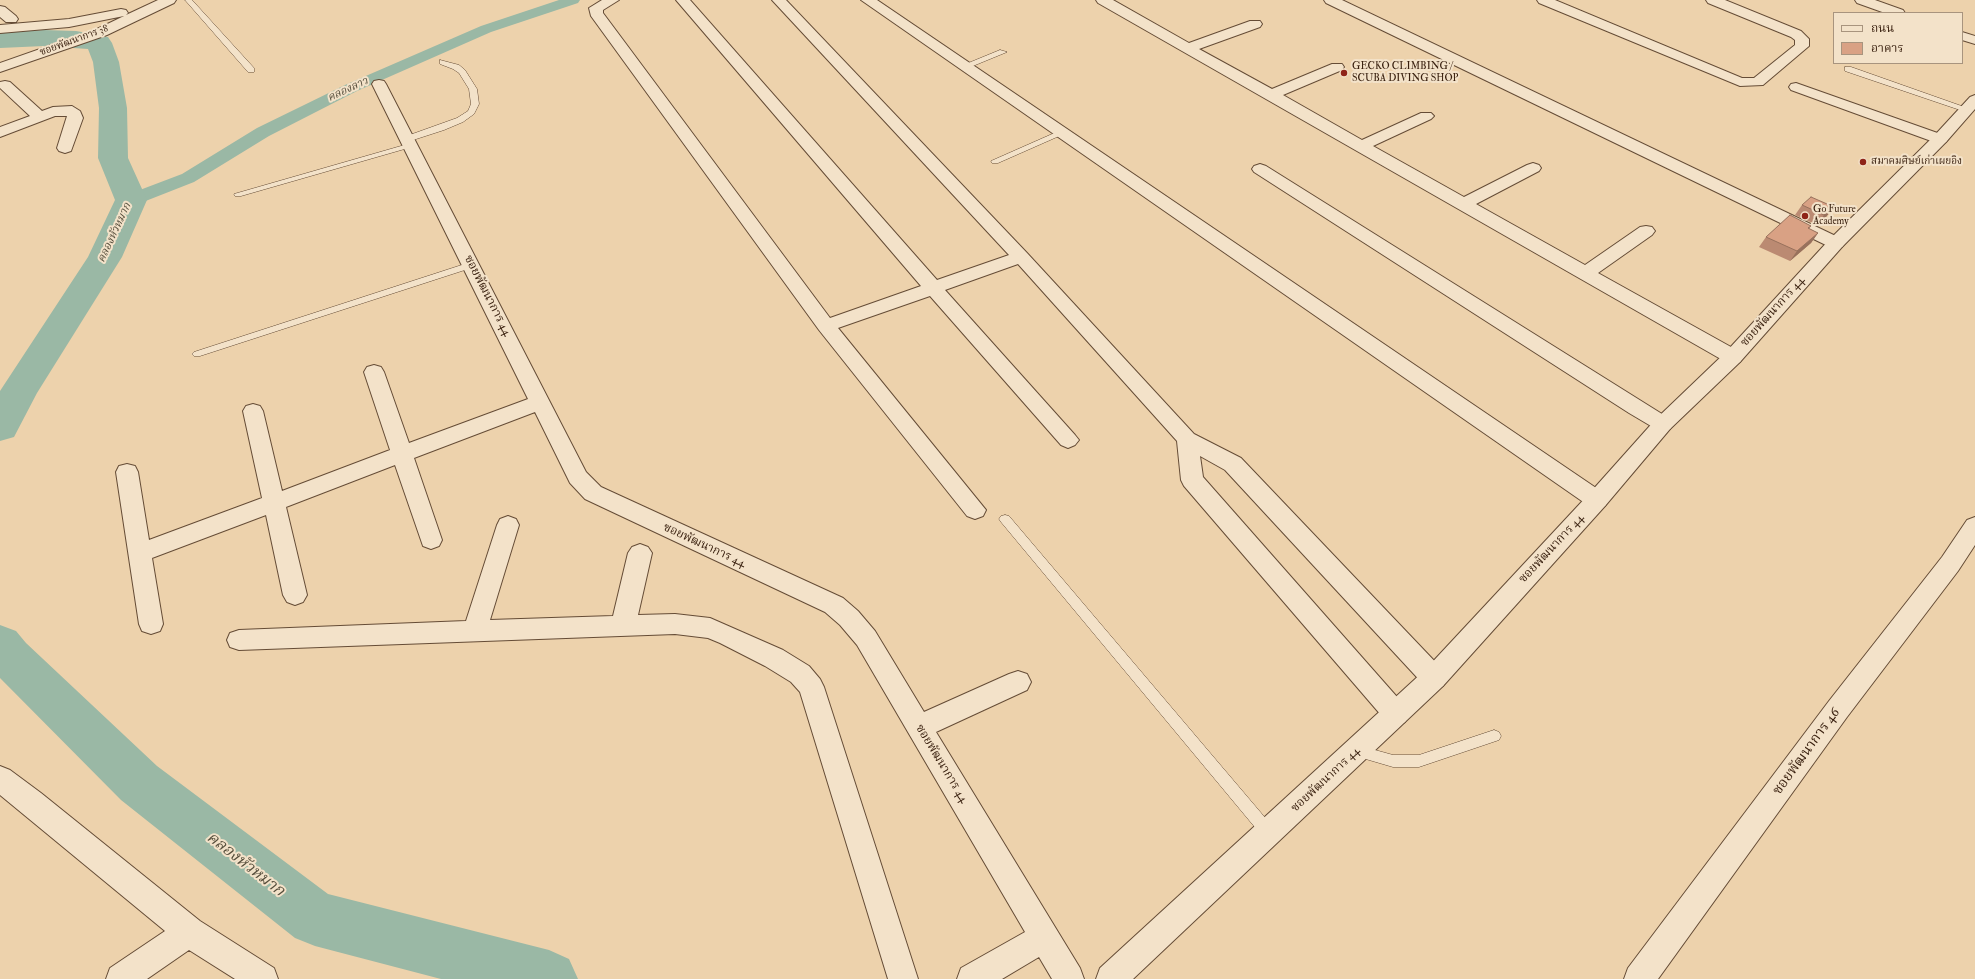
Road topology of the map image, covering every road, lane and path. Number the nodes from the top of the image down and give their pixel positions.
1 (188, 0) edge
2 (612, 0) edge
3 (683, 0) edge
4 (779, 0) edge
5 (868, 0) edge
6 (1134, 0) edge
7 (1330, 0) edge
8 (1544, 0) edge
9 (1713, 0) edge
10 (1862, 0) edge
11 (166, 1) edge
12 (1108, 3) edge
13 (0, 10) edge
14 (1895, 12) edge
15 (12, 19) dead end
16 (1255, 24) dead end
17 (0, 29) edge
18 (1963, 36) edge
19 (1975, 40) edge
20 (1188, 48) junction
21 (1003, 52) dead end
22 (443, 62) dead end
23 (965, 66) junction
24 (0, 68) edge
25 (1337, 68) dead end
26 (1848, 68) dead end
27 (251, 70) dead end
28 (5, 84) dead end
29 (379, 84) dead end
30 (1796, 87) dead end
31 (1271, 95) junction
32 (1971, 104) edge
33 (39, 116) junction
34 (1426, 116) dead end
35 (0, 132) edge
36 (1062, 133) junction
37 (1940, 139) junction
38 (409, 143) junction
39 (1361, 146) junction
40 (64, 148) dead end
41 (995, 161) dead end
42 (1533, 168) dead end
43 (1260, 169) dead end
44 (238, 194) dead end
45 (1463, 204) junction
46 (1646, 231) dead end
47 (1836, 243) junction
48 (1021, 257) junction
49 (471, 265) junction
50 (1586, 273) junction
51 (933, 288) junction
52 (826, 326) junction
53 (197, 354) dead end
54 (1733, 357) junction
55 (374, 372) dead end
56 (540, 402) junction
57 (253, 411) dead end
58 (1663, 424) junction
59 (1187, 439) junction
60 (1068, 440) dead end
61 (402, 454) junction
62 (127, 472) dead end
63 (1597, 500) junction
64 (273, 503) junction
65 (975, 510) dead end
66 (1005, 518) dead end
67 (508, 525) dead end
68 (1975, 526) edge
69 (431, 540) dead end
70 (141, 553) junction
71 (640, 553) dead end
72 (296, 595) dead end
73 (151, 624) dead end
74 (623, 626) junction
75 (475, 631) junction
76 (239, 640) dead end
77 (1434, 678) junction
78 (1018, 682) dead end
79 (1396, 714) junction
80 (919, 727) junction
81 (1494, 736) dead end
82 (1357, 751) junction
83 (0, 779) edge
84 (1269, 833) junction
85 (190, 932) junction
86 (1044, 938) junction
87 (1063, 977) edge
88 (121, 979) edge
89 (263, 979) edge
90 (903, 979) edge
91 (972, 979) edge
92 (1111, 979) edge
93 (1639, 979) edge

1 - 27 lane
2 - 52 street
3 - 51 street
4 - 48 street
5 - 23 street
6 - 12 street
7 - 47 street
8 - 9 street
10 - 14 street
11 - 17 street
11 - 24 street, ซอยพัฒนาการ 38
12 - 20 street
13 - 15 street
16 - 20 street
18 - 19 street
20 - 31 street
21 - 23 lane
22 - 38 lane
23 - 36 street
25 - 31 street
26 - 32 lane
28 - 33 street
29 - 38 street, ซอยพัฒนาการ 44
30 - 37 street
31 - 39 street
32 - 37 street, ซอยพัฒนาการ 44
33 - 35 street
33 - 40 street
34 - 39 street
36 - 41 lane
36 - 63 street
37 - 47 street, ซอยพัฒนาการ 44
38 - 44 lane
38 - 49 street, ซอยพัฒนาการ 44
39 - 45 street
42 - 45 street
43 - 58 street
45 - 50 street
46 - 50 street
47 - 54 street, ซอยพัฒนาการ 44
48 - 51 street
48 - 59 street
49 - 53 lane
49 - 56 street, ซอยพัฒนาการ 44
50 - 54 street
51 - 52 street
51 - 60 street
52 - 65 street
54 - 58 street, ซอยพัฒนาการ 44
55 - 61 street
56 - 61 street
56 - 80 street, ซอยพัฒนาการ 44
57 - 64 street
58 - 63 street, ซอยพัฒนาการ 44
59 - 77 street
59 - 79 street
61 - 64 street
61 - 69 street
62 - 70 street
63 - 77 street, ซอยพัฒนาการ 44
64 - 70 street
64 - 72 street
66 - 84 lane
67 - 75 street
68 - 93 street, ซอยพัฒนาการ 46
70 - 73 street
71 - 74 street
74 - 75 street
74 - 90 street
75 - 76 street
77 - 79 street, ซอยพัฒนาการ 44
78 - 80 street
79 - 82 street, ซอยพัฒนาการ 44
80 - 86 street, ซอยพัฒนาการ 44
81 - 82 lane
82 - 84 street, ซอยพัฒนาการ 44
83 - 85 street
84 - 92 street, ซอยพัฒนาการ 44
85 - 88 street
85 - 89 street
86 - 87 street, ซอยพัฒนาการ 44
86 - 91 street

